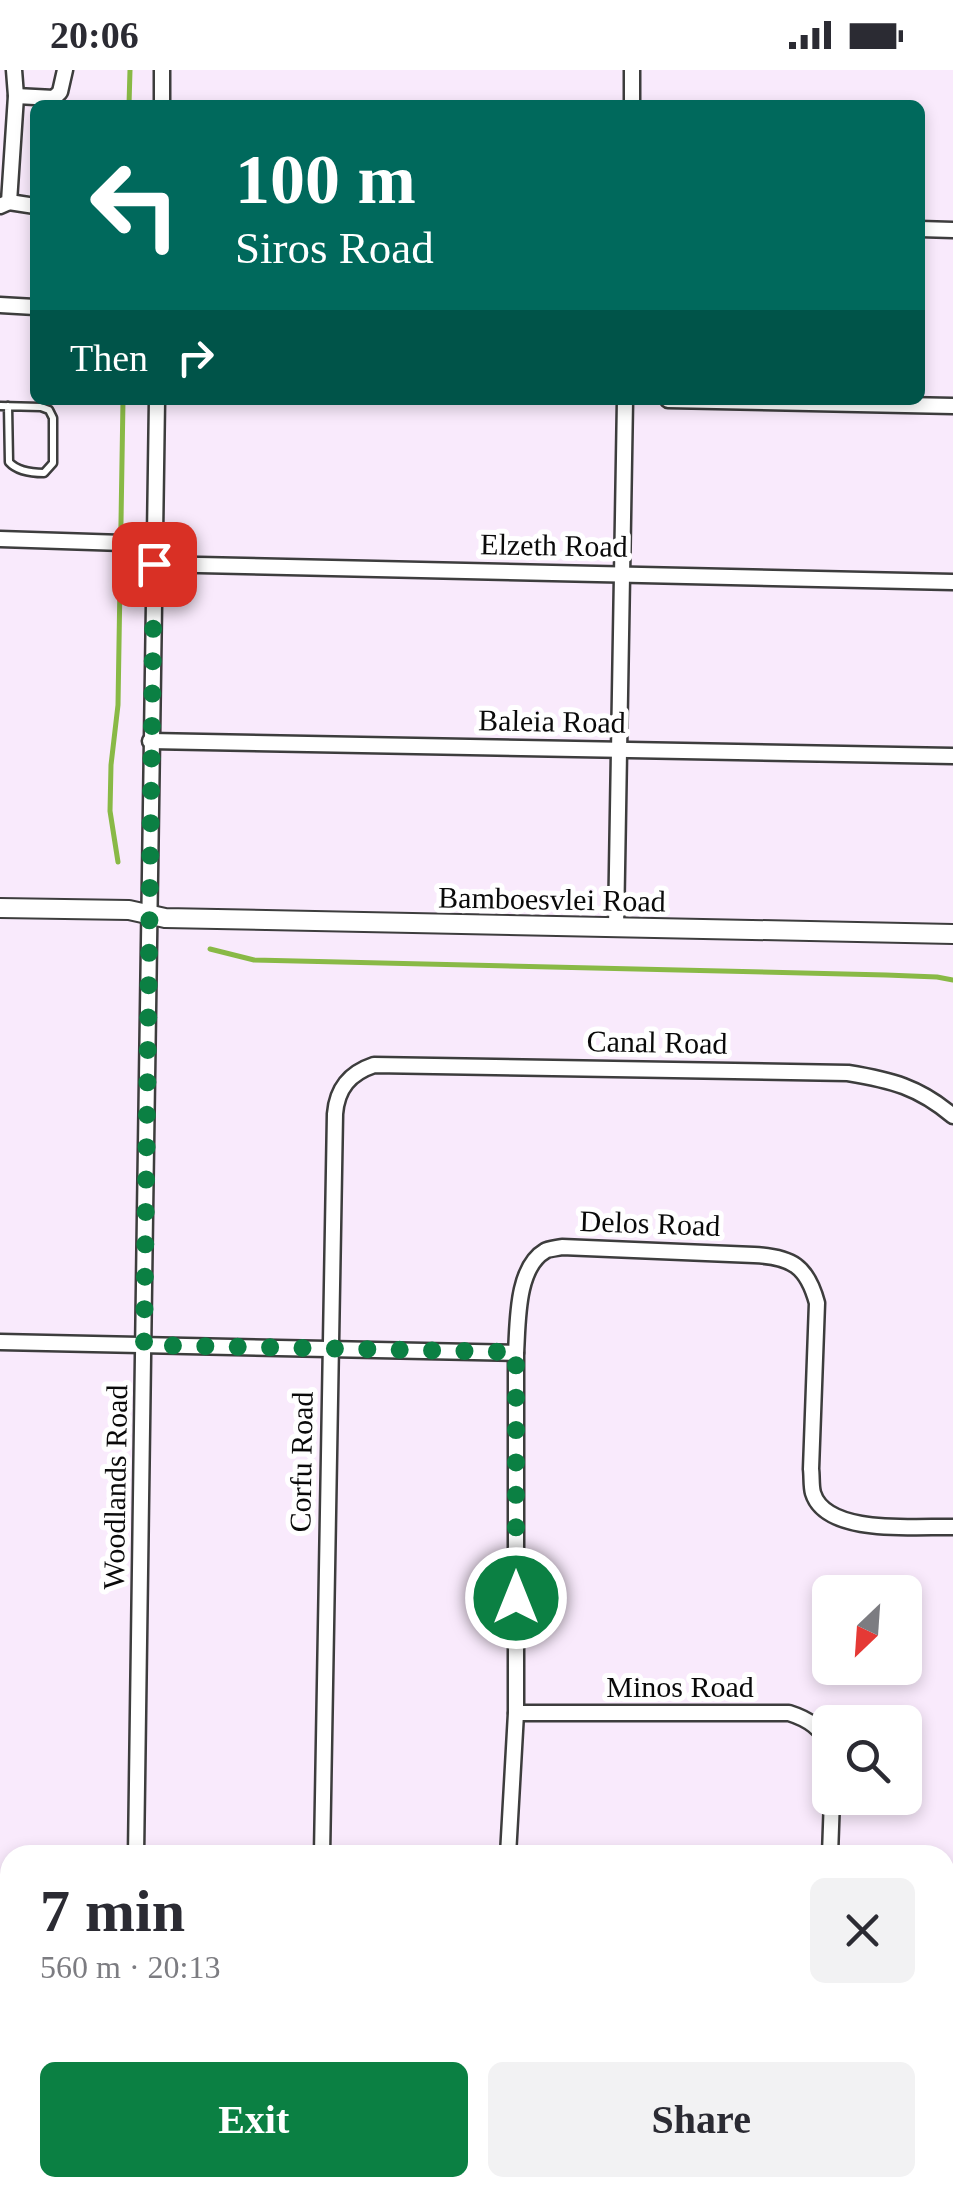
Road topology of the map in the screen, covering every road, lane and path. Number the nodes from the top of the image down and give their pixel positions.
1 (14, 70) edge
2 (65, 70) edge
3 (162, 70) edge
4 (632, 70) edge
5 (16, 96) junction
6 (162, 100) edge
7 (632, 100) edge
8 (5, 204) edge
9 (30, 206) edge
10 (925, 229) edge
11 (953, 230) edge
12 (0, 305) edge
13 (30, 307) edge
14 (157, 405) edge
15 (625, 405) edge
16 (906, 405) edge
17 (4, 406) edge
18 (953, 406) edge
19 (0, 540) edge
20 (154, 544) junction
21 (154, 564) junction
22 (623, 574) junction
23 (953, 582) edge
24 (150, 741) junction
25 (620, 750) junction
26 (953, 756) edge
27 (0, 908) edge
28 (150, 915) junction
29 (616, 928) junction
30 (953, 934) edge
31 (352, 1076) joint
32 (953, 1116) edge
33 (0, 1342) edge
34 (144, 1345) junction
35 (330, 1348) junction
36 (516, 1352) junction
37 (953, 1527) edge
38 (516, 1713) junction
39 (812, 1724) edge
40 (831, 1815) edge
41 (136, 1845) edge
42 (322, 1845) edge
43 (509, 1845) edge
44 (830, 1845) edge

1 - 5 street
2 - 5 street
3 - 6 street
4 - 7 street
5 - 8 street
8 - 9 street
10 - 11 street
12 - 13 street
14 - 20 street, Woodlands Road
15 - 22 street
16 - 18 street
17 - 17 lane
19 - 20 street
20 - 21 street, Woodlands Road
21 - 22 street, Elzeth Road
21 - 24 street, Woodlands Road
22 - 23 street, Elzeth Road
22 - 25 street
24 - 25 street, Baleia Road
24 - 28 street, Woodlands Road
25 - 26 street, Baleia Road
25 - 29 street
27 - 28 street, Bamboesvlei Road
28 - 29 street, Bamboesvlei Road
28 - 34 street, Woodlands Road
29 - 30 street, Bamboesvlei Road
31 - 32 street, Canal Road
31 - 35 street, Corfu Road
33 - 34 street
34 - 35 street
34 - 41 street, Woodlands Road
35 - 36 street
35 - 42 street, Corfu Road
36 - 37 street, Delos Road
36 - 38 street, Delos Road
38 - 39 street, Minos Road
38 - 43 street, Delos Road
40 - 44 street

